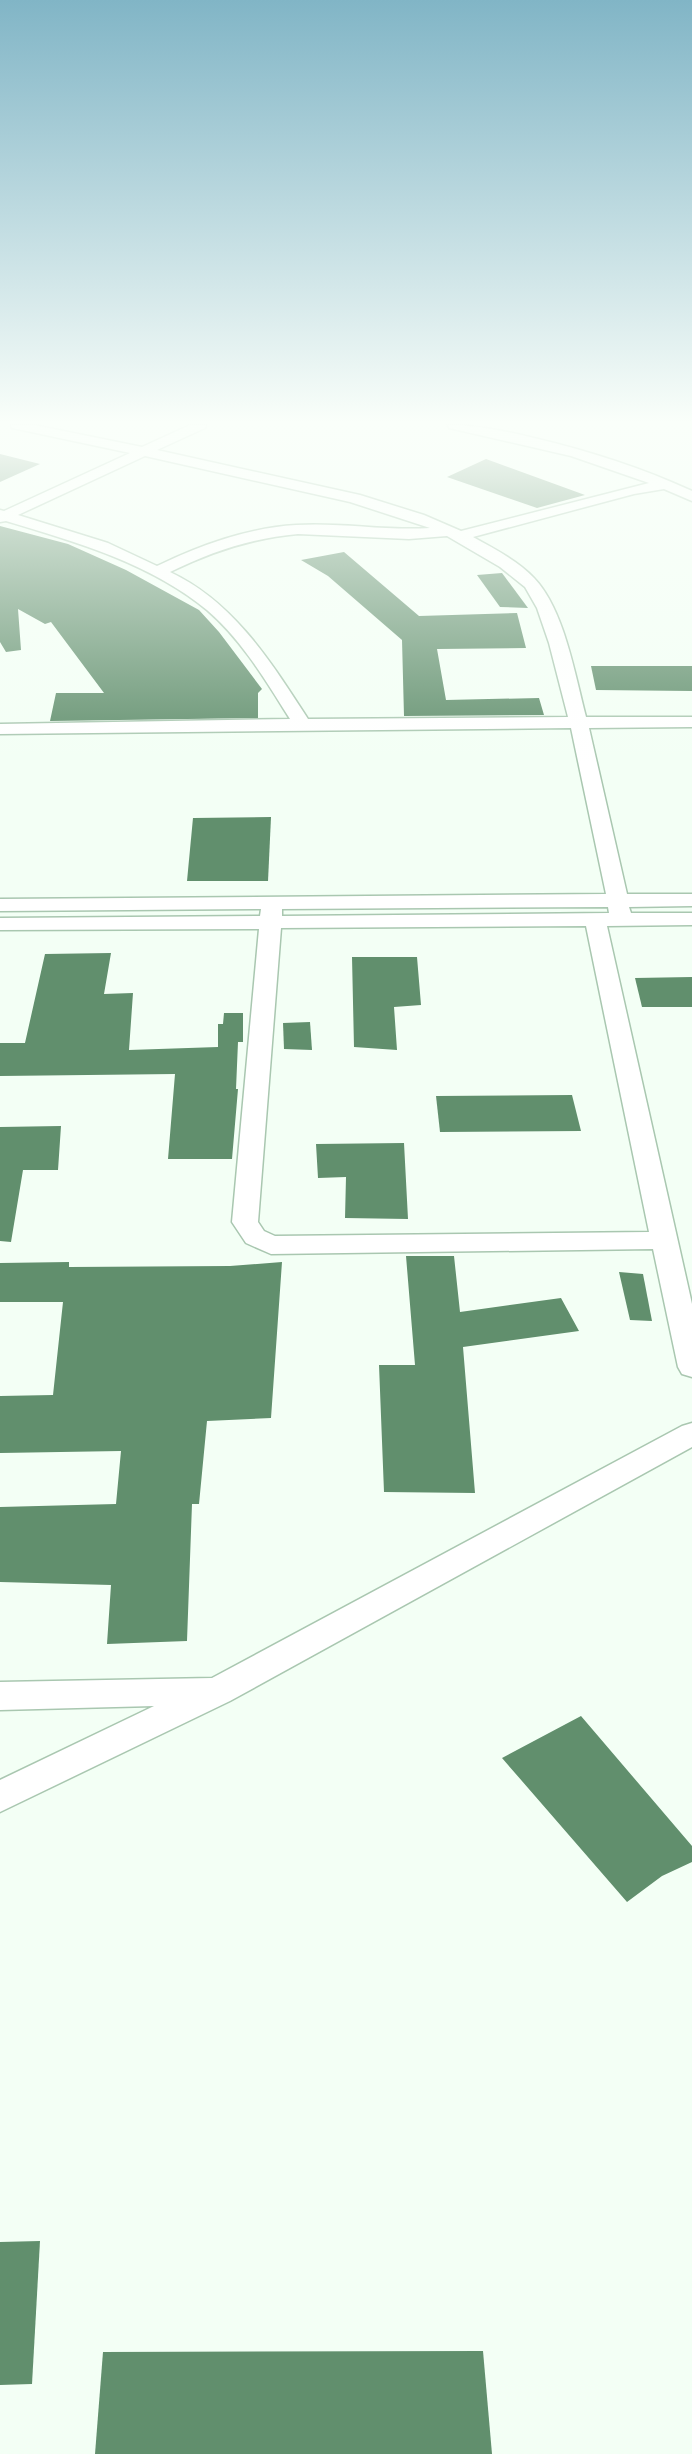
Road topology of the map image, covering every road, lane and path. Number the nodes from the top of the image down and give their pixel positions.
1 (81, 540) edge
2 (241, 540) edge
3 (466, 540) edge
4 (157, 572) junction
5 (579, 722) junction
6 (692, 722) edge
7 (303, 724) junction
8 (0, 729) edge
9 (692, 900) edge
10 (0, 905) edge
11 (619, 910) junction
12 (272, 912) junction
13 (692, 919) edge
14 (595, 920) junction
15 (0, 924) edge
16 (664, 1240) junction
17 (692, 1367) edge
18 (692, 1434) edge
19 (218, 1691) junction
20 (0, 1696) edge
21 (0, 1797) edge

1 - 4 street
2 - 4 street
3 - 5 street
4 - 7 street
5 - 6 street
5 - 7 street
5 - 11 street
7 - 8 street
9 - 11 street
10 - 12 street
11 - 12 street
11 - 13 street
11 - 14 street
12 - 14 street
12 - 15 street
12 - 16 street
14 - 16 street
16 - 17 street
18 - 19 street
19 - 20 street
19 - 21 street

